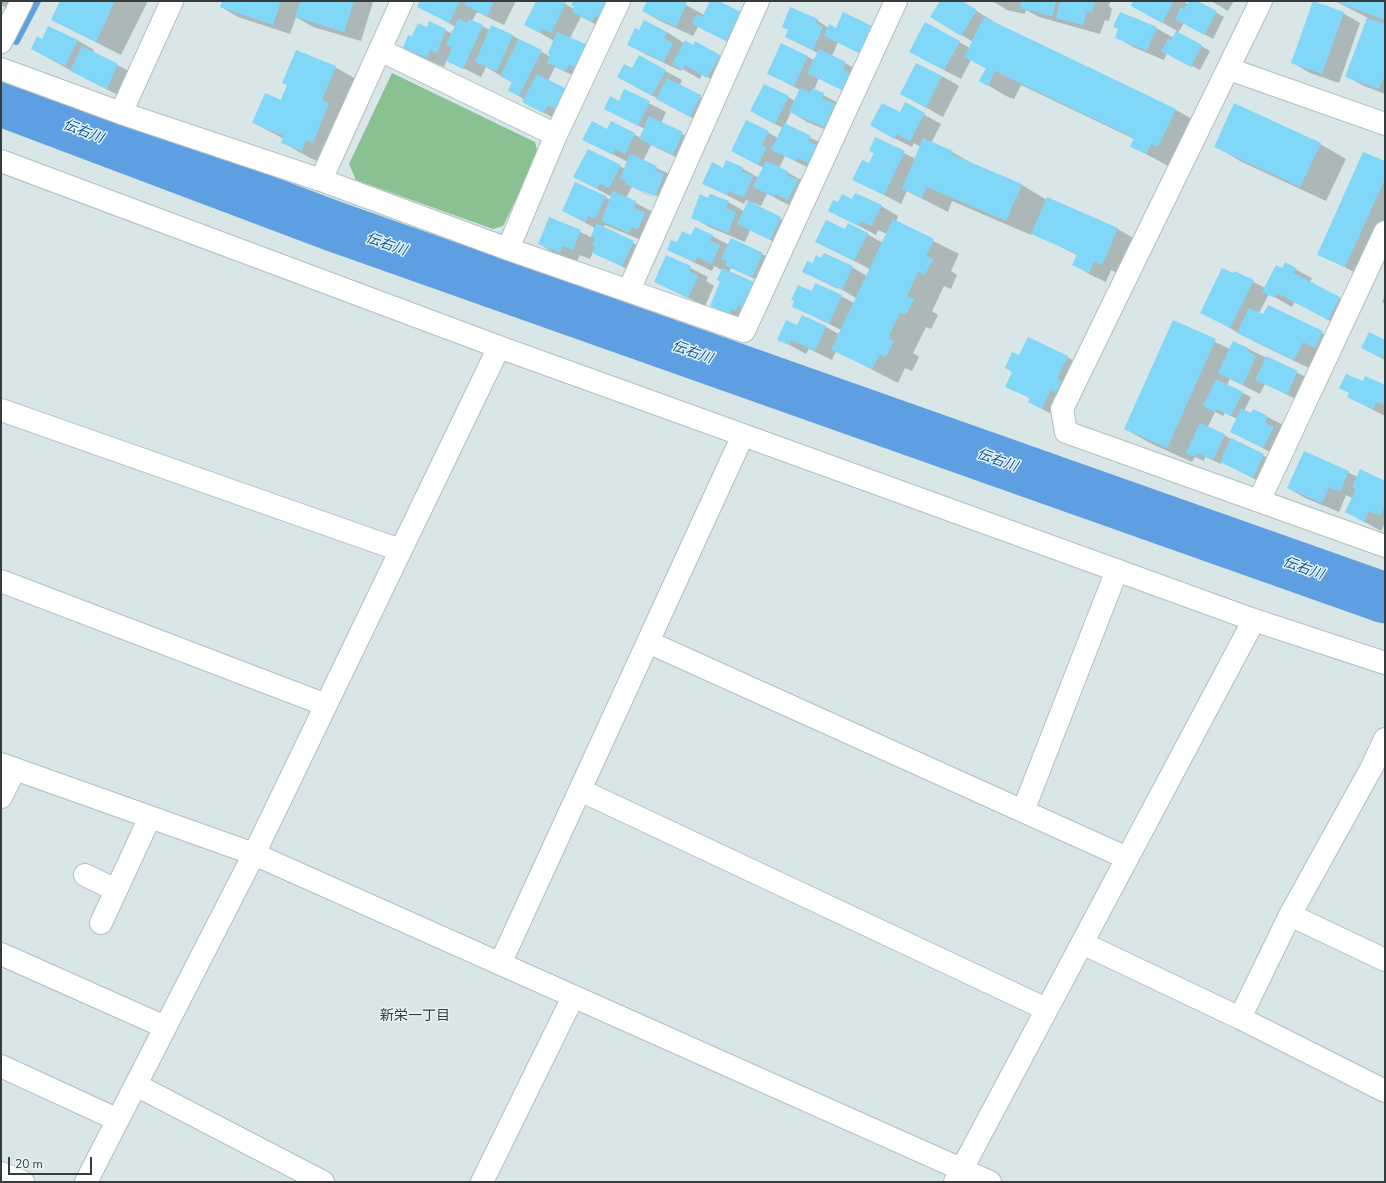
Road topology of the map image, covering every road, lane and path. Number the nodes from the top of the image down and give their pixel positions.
1 (22, 1) edge
2 (172, 1) edge
3 (402, 1) edge
4 (619, 1) edge
5 (758, 1) edge
6 (896, 1) edge
7 (1261, 1) edge
8 (1, 42) edge
9 (380, 50) junction
10 (1, 69) edge
11 (1229, 69) junction
12 (121, 113) junction
13 (1385, 124) edge
14 (556, 135) junction
15 (1, 161) edge
16 (321, 180) junction
17 (1385, 232) edge
18 (508, 249) junction
19 (629, 290) junction
20 (499, 346) junction
21 (1, 410) edge
22 (743, 436) junction
23 (1259, 501) junction
24 (1385, 546) edge
25 (400, 550) junction
26 (1116, 570) junction
27 (1, 581) edge
28 (1254, 620) junction
29 (648, 642) junction
30 (1385, 662) edge
31 (326, 705) junction
32 (1385, 739) edge
33 (8, 766) edge
34 (1378, 770) edge
35 (580, 790) junction
36 (1, 797) edge
37 (1023, 811) junction
38 (150, 817) junction
39 (254, 854) junction
40 (1127, 858) junction
41 (85, 875) dead end
42 (116, 890) junction
43 (1290, 915) junction
44 (101, 923) dead end
45 (1082, 943) junction
46 (1, 954) edge
47 (1385, 960) edge
48 (500, 964) junction
49 (573, 997) junction
50 (1046, 1009) junction
51 (1240, 1018) junction
52 (165, 1027) junction
53 (1, 1066) edge
54 (136, 1085) junction
55 (1385, 1091) edge
56 (118, 1120) junction
57 (1, 1173) edge
58 (958, 1176) edge
59 (23, 1182) edge
60 (86, 1182) edge
61 (323, 1182) edge
62 (482, 1182) edge
63 (990, 1182) edge

1 - 8 street
2 - 12 street
3 - 9 street
4 - 14 street
5 - 19 street
6 - 19 street
7 - 11 street
9 - 14 street
9 - 16 street
10 - 12 street
11 - 13 street
11 - 23 street
12 - 16 street
14 - 18 street
15 - 20 street
16 - 18 street
17 - 23 street
18 - 19 street
20 - 22 street
20 - 25 street
21 - 25 street
22 - 26 street
22 - 29 street
23 - 24 street
25 - 31 street
26 - 28 street
26 - 37 street
27 - 31 street
28 - 30 street
28 - 40 street
29 - 35 street
29 - 37 street
31 - 39 street
32 - 34 street
33 - 36 street
33 - 38 street
34 - 43 street
35 - 48 street
35 - 50 street
37 - 40 street
38 - 39 street
38 - 42 street
39 - 48 street
39 - 52 street
40 - 45 street
41 - 42 street
42 - 44 street
43 - 47 street
43 - 51 street
45 - 50 street
45 - 51 street
46 - 52 street
48 - 49 street
49 - 58 street
49 - 62 street
50 - 58 street
51 - 55 street
52 - 54 street
53 - 56 street
54 - 56 street
54 - 61 street
56 - 60 street
57 - 59 street
58 - 63 street

